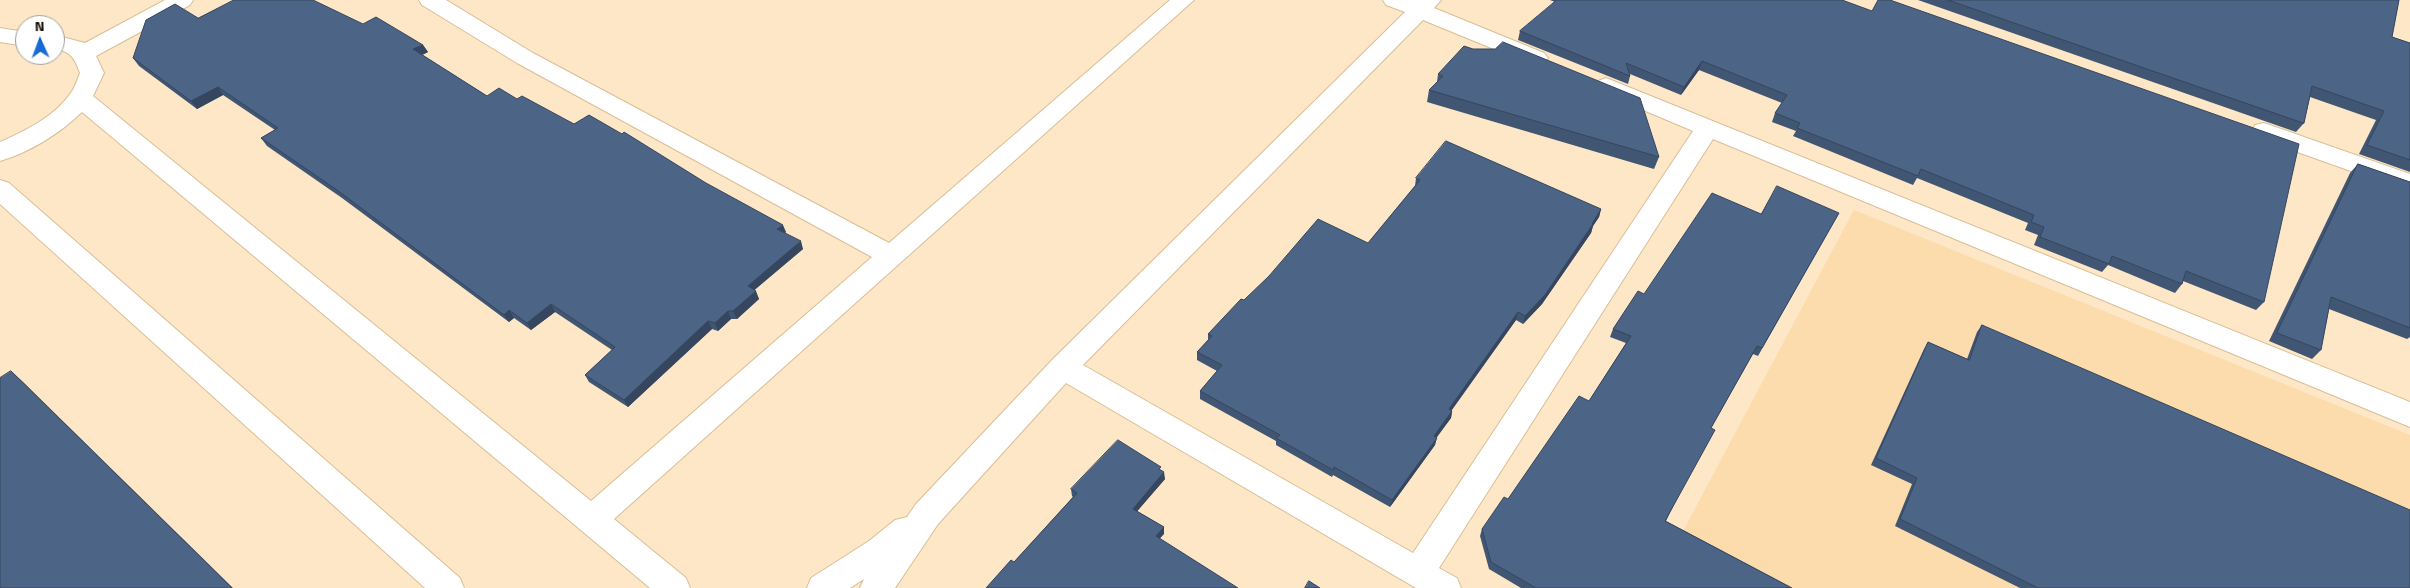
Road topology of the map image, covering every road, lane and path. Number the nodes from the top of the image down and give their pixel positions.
1 (182, 0) edge
2 (430, 0) edge
3 (1183, 0) edge
4 (1394, 0) edge
5 (1425, 5) edge
6 (65, 43) edge
7 (84, 53) junction
8 (1555, 65) edge
9 (1582, 76) edge
10 (80, 98) junction
11 (2243, 124) edge
12 (1708, 128) junction
13 (0, 152) edge
14 (2410, 183) edge
15 (0, 189) edge
16 (892, 256) junction
17 (1063, 367) junction
18 (2410, 415) edge
19 (927, 514) junction
20 (592, 519) junction
21 (1432, 580) edge
22 (448, 588) edge
23 (674, 588) edge
24 (823, 588) edge
25 (876, 588) edge

1 - 7 street
2 - 16 street
3 - 16 street
4 - 5 street
5 - 8 street
5 - 17 street
6 - 7 street
7 - 10 street
9 - 12 street
10 - 13 street
10 - 20 street
11 - 14 street
12 - 18 street
12 - 21 street
15 - 22 street
16 - 20 street
17 - 19 street
17 - 21 street
19 - 24 street
19 - 25 street
20 - 23 street

